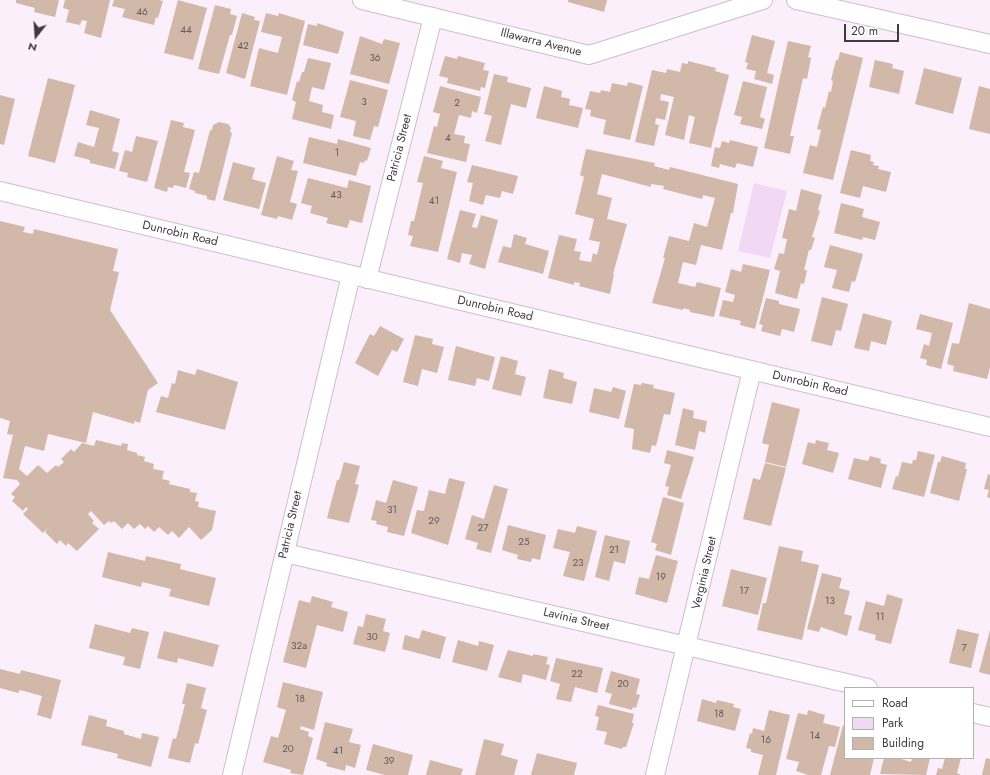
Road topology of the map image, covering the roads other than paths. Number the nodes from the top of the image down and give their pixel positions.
1 (362, 0) edge
2 (763, 0) edge
3 (796, 0) edge
4 (433, 17) junction
5 (990, 44) edge
6 (0, 191) edge
7 (359, 277) junction
8 (752, 370) junction
9 (990, 427) edge
10 (285, 553) junction
11 (687, 646) junction
12 (864, 687) edge
13 (974, 713) edge
14 (990, 717) edge
15 (232, 775) edge
16 (655, 775) edge

1 - 4 street, Illawarra Avenue
2 - 4 street, Illawarra Avenue
3 - 5 street
4 - 7 street, Patricia Street
6 - 7 street, Dunrobin Road
7 - 8 street, Dunrobin Road
7 - 10 street, Patricia Street
8 - 9 street, Dunrobin Road
8 - 11 street, Verginia Street
10 - 11 street, Lavinia Street
10 - 15 street, Patricia Street
11 - 12 street, Lavinia Street
11 - 16 street, Verginia Street
13 - 14 street

